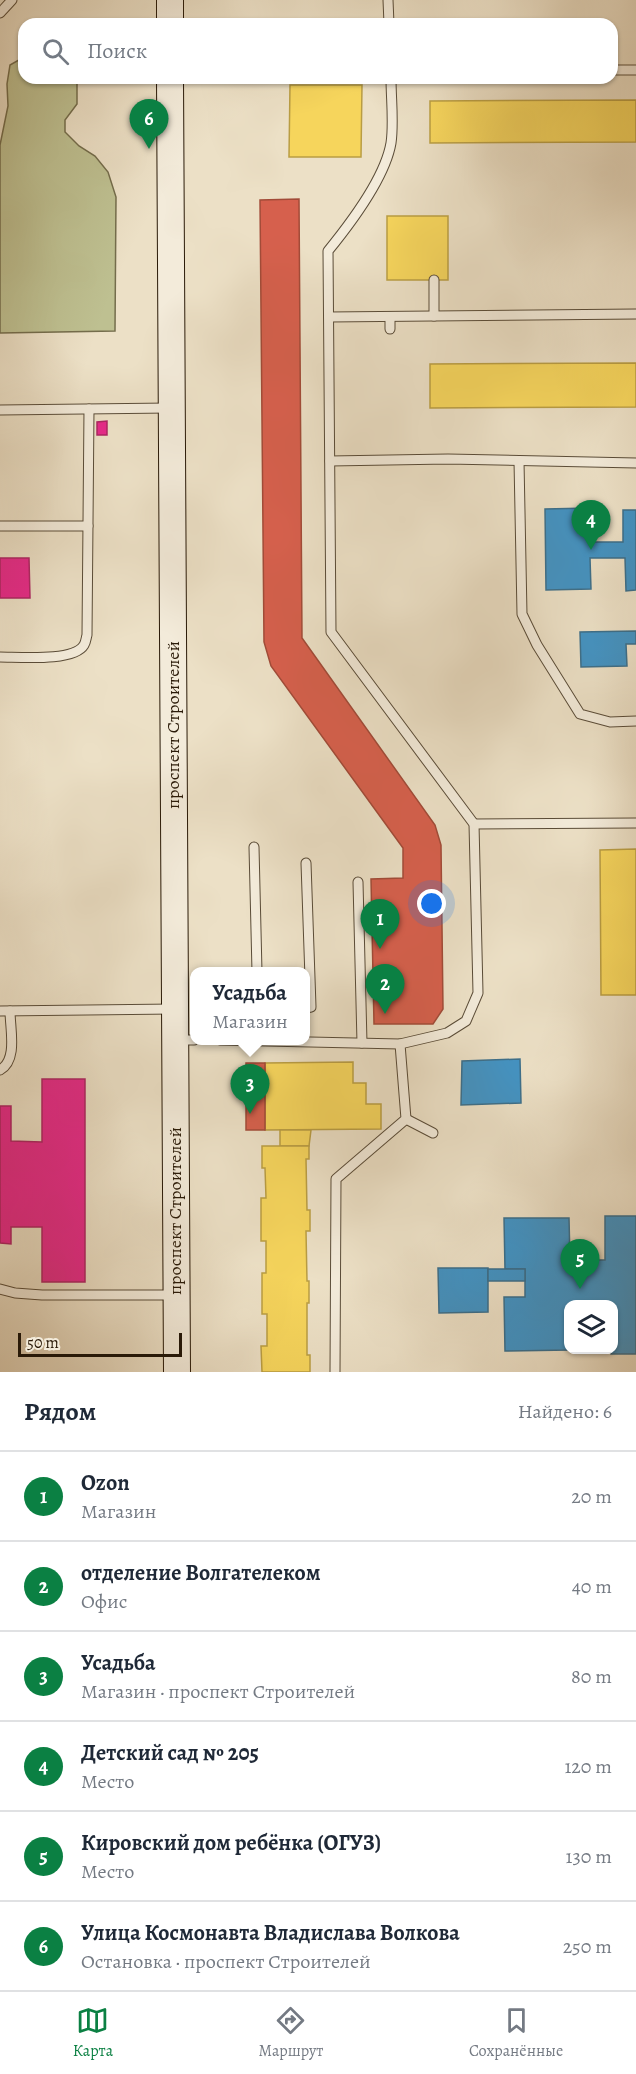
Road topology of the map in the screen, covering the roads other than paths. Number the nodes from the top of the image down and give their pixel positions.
1 (12, 0) edge
2 (170, 0) edge
3 (388, 0) edge
4 (0, 13) edge
5 (170, 18) edge
6 (389, 18) edge
7 (618, 70) edge
8 (636, 70) edge
9 (170, 84) edge
10 (391, 84) edge
11 (434, 280) dead end
12 (636, 314) edge
13 (434, 316) junction
14 (328, 317) junction
15 (390, 317) junction
16 (390, 329) dead end
17 (171, 408) junction
18 (89, 409) junction
19 (0, 410) edge
20 (330, 461) junction
21 (519, 461) junction
22 (636, 463) edge
23 (88, 525) junction
24 (0, 526) edge
25 (0, 657) edge
26 (636, 721) edge
27 (636, 823) edge
28 (474, 824) junction
29 (254, 847) dead end
30 (306, 863) dead end
31 (358, 882) dead end
32 (256, 967) edge
33 (310, 967) edge
34 (310, 978) edge
35 (310, 1007) edge
36 (174, 1009) junction
37 (5, 1011) edge
38 (184, 1040) edge
39 (310, 1042) edge
40 (362, 1043) junction
41 (400, 1044) junction
42 (0, 1070) edge
43 (406, 1119) junction
44 (433, 1133) dead end
45 (0, 1289) edge
46 (176, 1295) junction
47 (177, 1372) edge
48 (335, 1372) edge

1 - 4 lane
2 - 5 main road
3 - 6 lane
7 - 8 lane
9 - 17 main road, проспект Строителей
10 - 14 lane
11 - 13 lane
12 - 13 lane
13 - 15 lane
14 - 15 lane
14 - 20 lane
15 - 16 lane
17 - 18 lane
17 - 36 main road, проспект Строителей
18 - 19 lane
18 - 23 lane
20 - 21 lane
20 - 28 lane
21 - 22 lane
21 - 26 lane
23 - 24 lane
23 - 25 lane
27 - 28 lane
28 - 41 lane
29 - 32 lane
30 - 33 lane
31 - 40 lane
34 - 35 lane
36 - 37 lane
36 - 38 main road, проспект Строителей
37 - 42 lane
38 - 46 main road, проспект Строителей
39 - 40 lane
40 - 41 lane
41 - 43 lane
43 - 44 lane
43 - 48 lane
45 - 46 lane
46 - 47 main road, проспект Строителей

